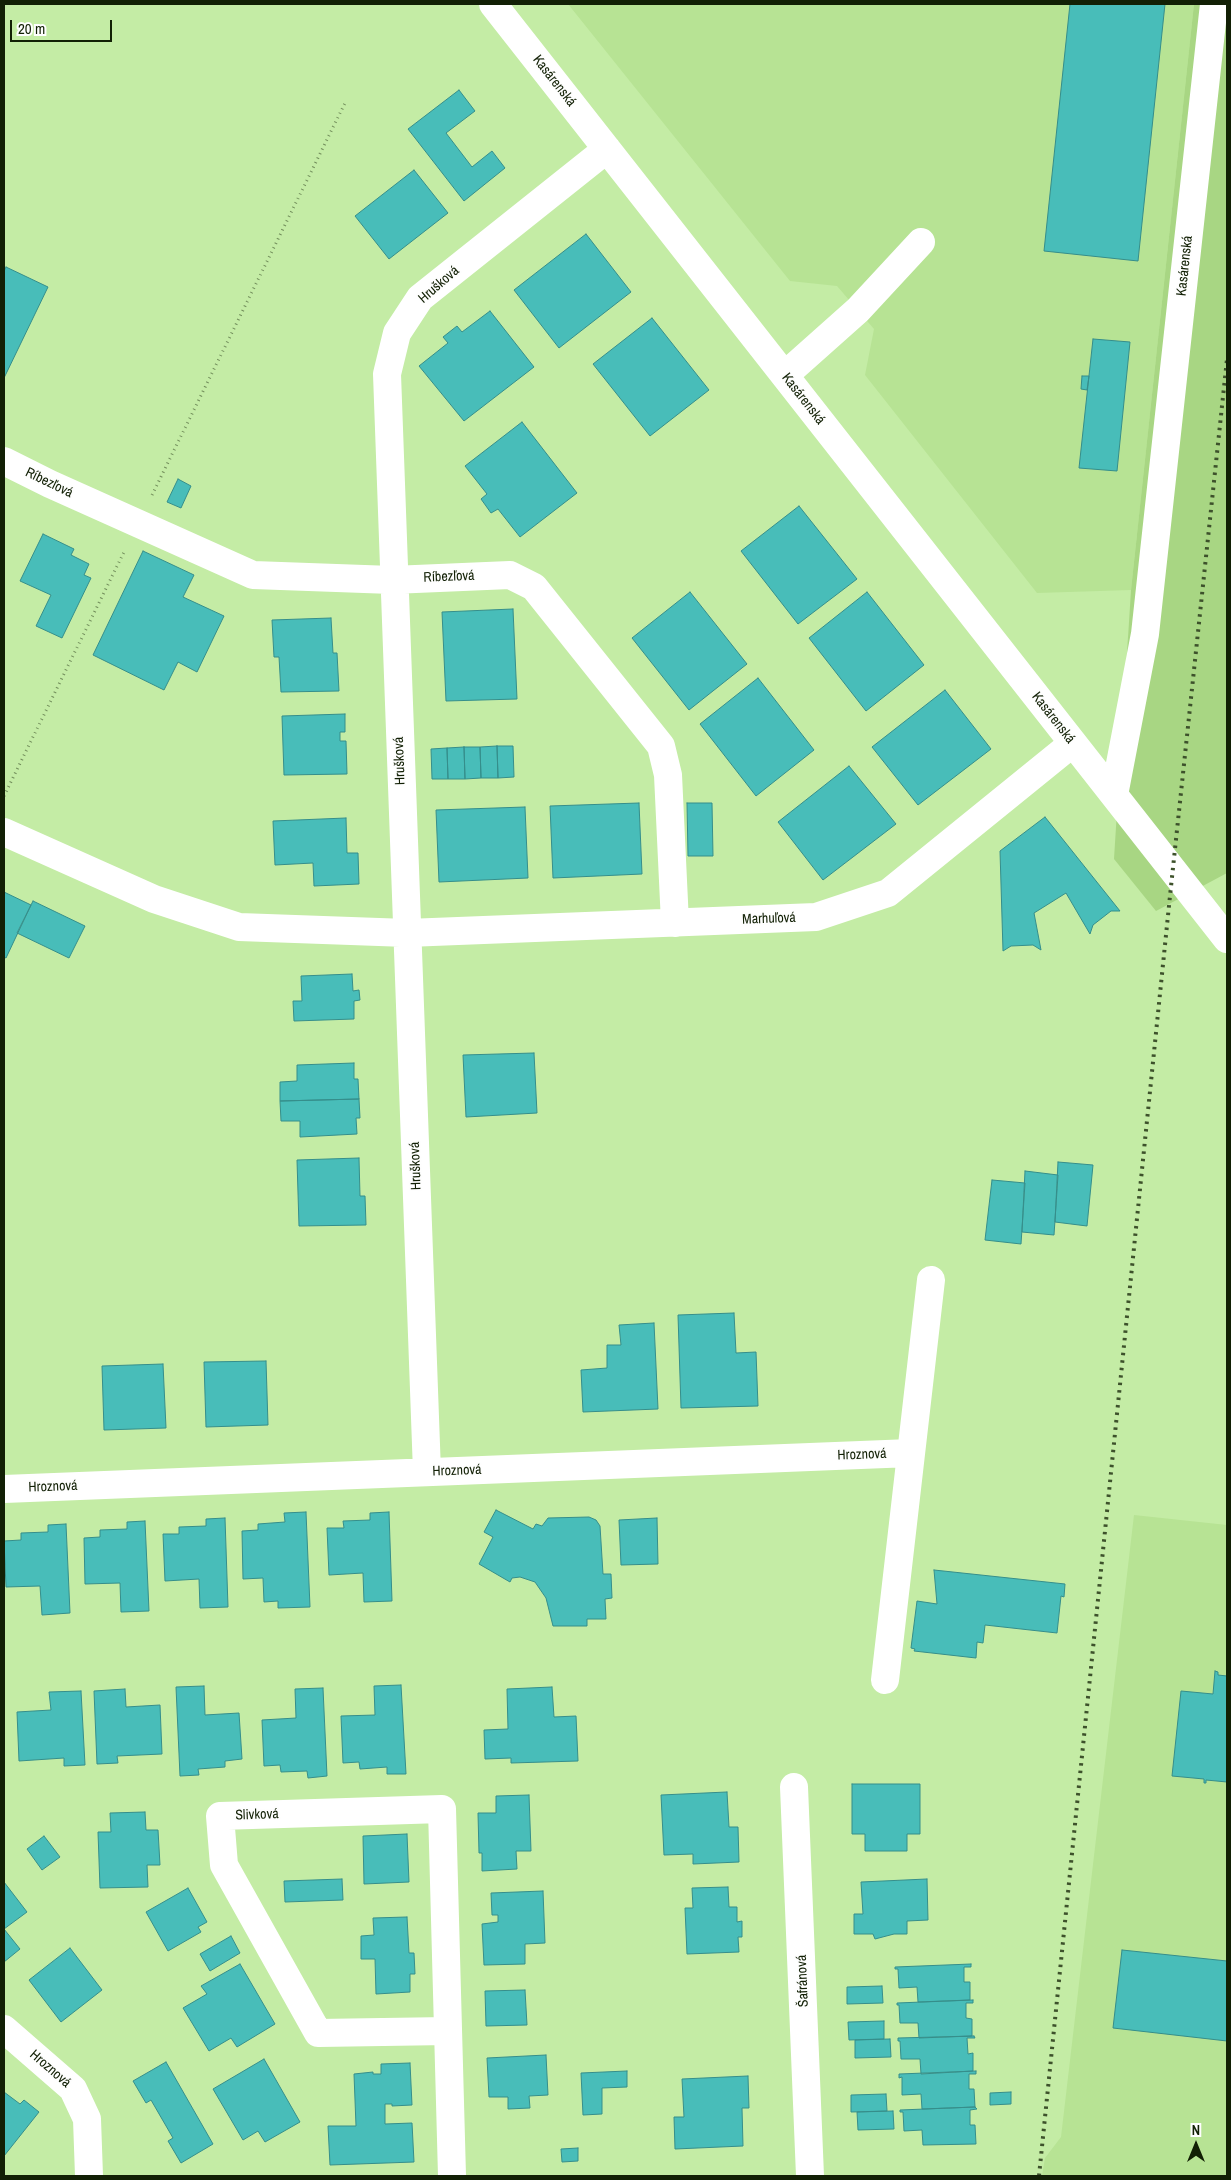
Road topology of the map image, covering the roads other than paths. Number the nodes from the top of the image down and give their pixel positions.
1 (493, 4) edge
2 (1214, 4) edge
3 (608, 149) junction
4 (921, 242) dead end
5 (785, 375) junction
6 (4, 461) edge
7 (392, 580) junction
8 (1073, 743) junction
9 (1114, 795) junction
10 (4, 832) edge
11 (675, 923) junction
12 (407, 933) junction
13 (1227, 939) edge
14 (931, 1280) dead end
15 (911, 1453) junction
16 (427, 1472) junction
17 (4, 1489) edge
18 (885, 1680) dead end
19 (794, 1787) dead end
20 (4, 2029) edge
21 (448, 2031) junction
22 (89, 2176) edge
23 (452, 2176) edge
24 (810, 2176) edge

1 - 3 street, Kasárenská
2 - 9 street, Kasárenská
3 - 5 street, Kasárenská
3 - 7 street, Hrušková
4 - 5 street
5 - 8 street, Kasárenská
6 - 7 street, Ríbezľová
7 - 11 street, Ríbezľová
7 - 12 street, Hrušková
8 - 9 street, Kasárenská
8 - 11 street, Marhuľová
9 - 13 street, Kasárenská
10 - 12 street, Marhuľová
11 - 12 street, Marhuľová
12 - 16 street, Hrušková
14 - 15 street
15 - 16 street, Hroznová
15 - 18 street
16 - 17 street, Hroznová
19 - 24 street, Šafránová
20 - 22 street, Hroznová
21 - 21 street, Slivková
21 - 23 street, Slivková

